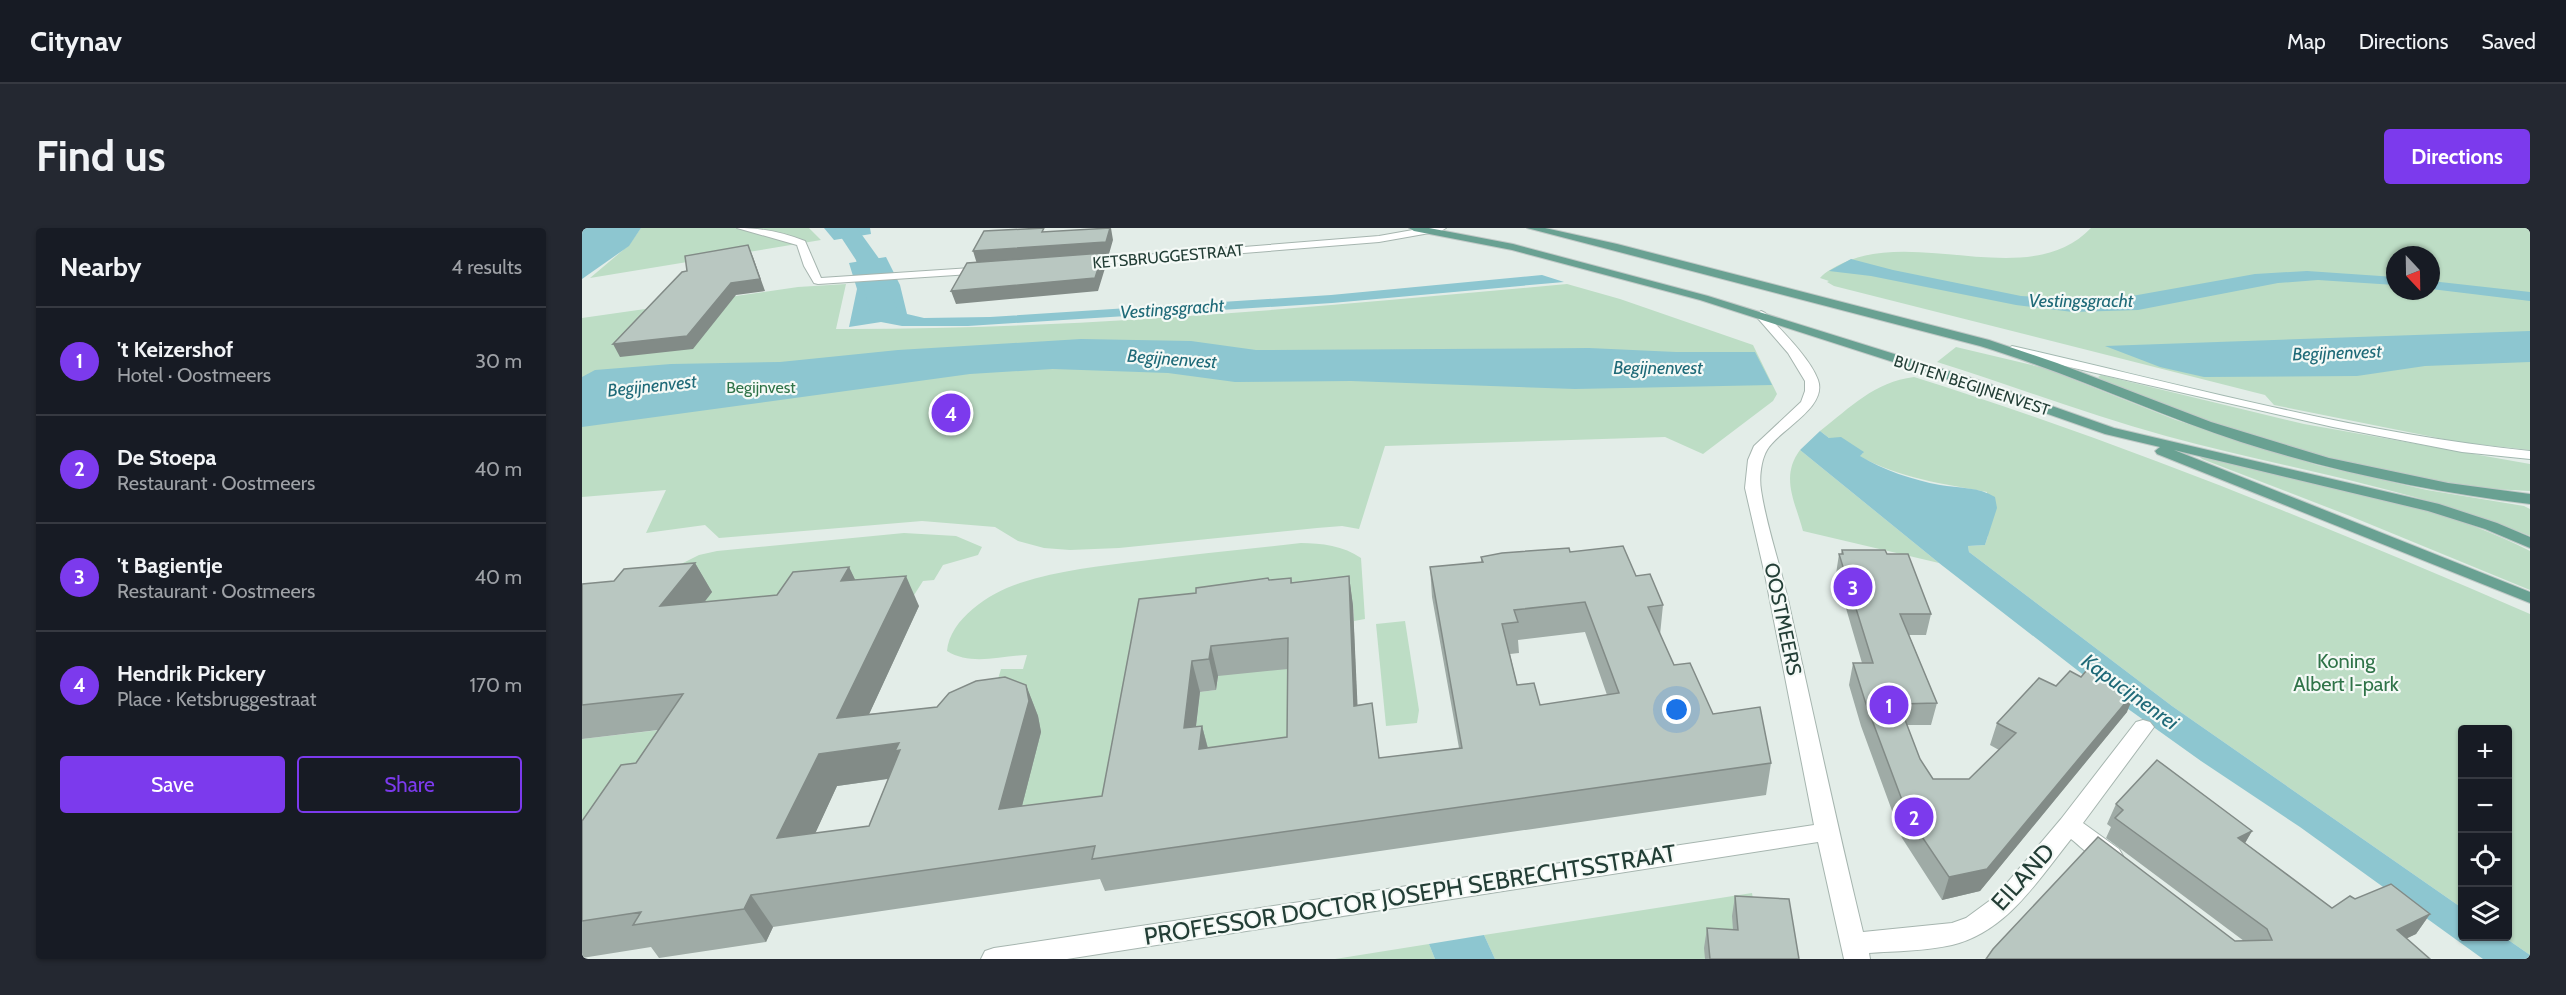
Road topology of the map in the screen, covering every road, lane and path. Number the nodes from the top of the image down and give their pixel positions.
1 (742, 228) edge
2 (1414, 228) edge
3 (1532, 228) edge
4 (1436, 229) edge
5 (1068, 264) edge
6 (999, 269) edge
7 (1769, 302) junction
8 (1999, 347) junction
9 (2110, 431) junction
10 (2530, 455) edge
11 (2530, 499) edge
12 (2530, 543) edge
13 (2530, 598) edge
14 (2143, 727) dead end
15 (2070, 825) junction
16 (1827, 832) junction
17 (2126, 867) edge
18 (1855, 951) edge
19 (994, 959) edge

1 - 6 street
2 - 4 main road, BUITEN BEGIJNENVEST
3 - 7 main road, BUITEN BEGIJNENVEST
4 - 5 street, KETSBRUGGESTRAAT
4 - 7 main road, BUITEN BEGIJNENVEST
7 - 8 main road, BUITEN BEGIJNENVEST
7 - 9 main road, BUITEN BEGIJNENVEST
7 - 16 street, OOSTMEERS
8 - 10 street
8 - 11 main road, BUITEN BEGIJNENVEST
9 - 12 main road, BUITEN BEGIJNENVEST
9 - 13 main road
14 - 15 street, EILAND
15 - 17 street
15 - 18 street, EILAND
16 - 18 street, OOSTMEERS
16 - 19 street, PROFESSOR DOCTOR JOSEPH SEBRECHTSSTRAAT

